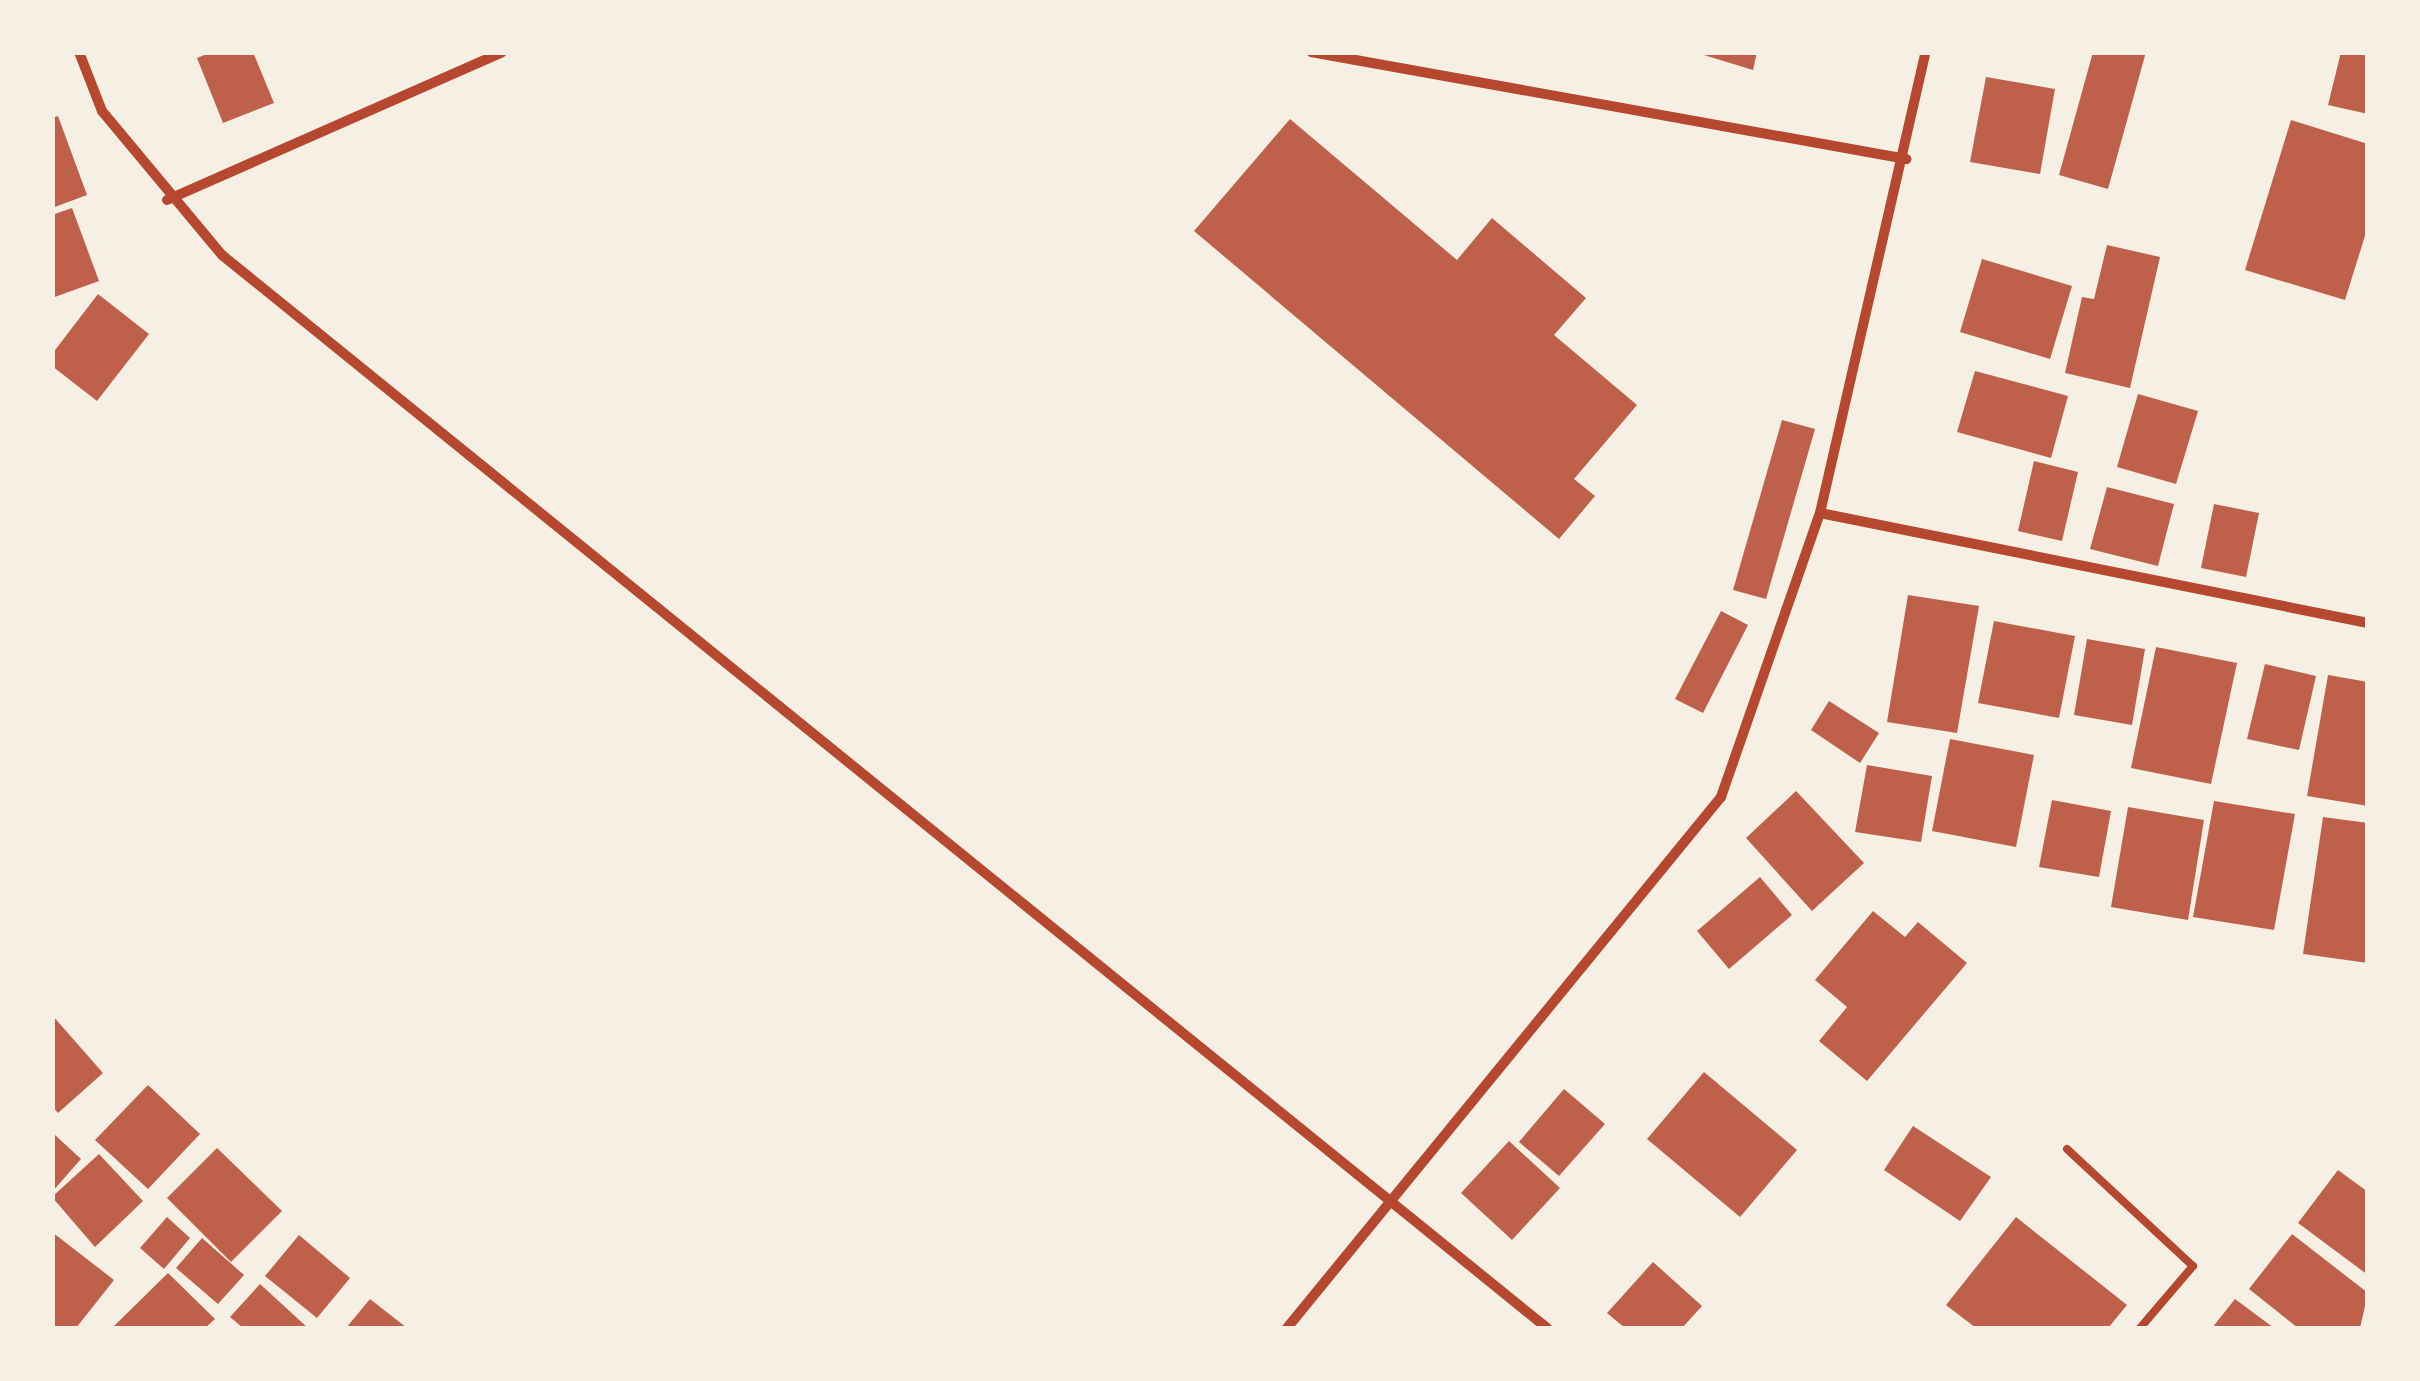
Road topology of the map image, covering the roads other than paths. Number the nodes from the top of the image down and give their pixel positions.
1 (79, 52) edge
2 (502, 52) edge
3 (1312, 52) edge
4 (1926, 52) edge
5 (1906, 159) junction
6 (168, 200) junction
7 (1820, 513) junction
8 (2368, 623) edge
9 (2067, 1149) dead end
10 (1397, 1200) junction
11 (1287, 1328) edge
12 (1548, 1328) edge
13 (2140, 1328) edge

1 - 6 street
2 - 6 street
3 - 5 street
4 - 5 street
5 - 7 street
6 - 10 street
7 - 8 street
7 - 10 street
9 - 13 lane
10 - 11 street
10 - 12 street

